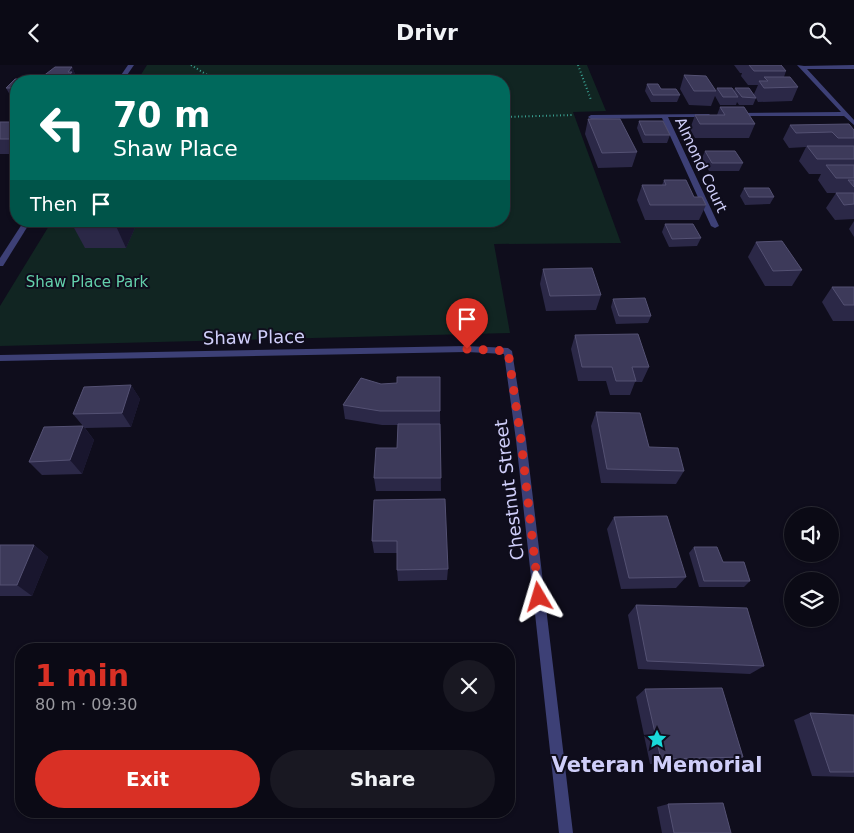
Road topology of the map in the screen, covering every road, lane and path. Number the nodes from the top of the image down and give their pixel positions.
1 (191, 65) edge
2 (578, 65) edge
3 (802, 66) edge
4 (854, 67) edge
5 (207, 75) edge
6 (593, 105) dead end
7 (575, 114) dead end
8 (845, 114) junction
9 (712, 115) edge
10 (731, 115) edge
11 (664, 116) junction
12 (510, 117) edge
13 (591, 117) edge
14 (854, 123) edge
15 (715, 226) dead end
16 (24, 227) edge
17 (0, 264) edge
18 (508, 351) joint
19 (0, 358) edge
20 (566, 833) edge

1 - 5 path
2 - 6 path
3 - 4 street
3 - 8 street
7 - 12 path
8 - 10 street
8 - 14 street
9 - 11 street
11 - 13 street
11 - 15 street, Almond Court
16 - 17 street
18 - 19 street, Shaw Place
18 - 20 street, Chestnut Street

